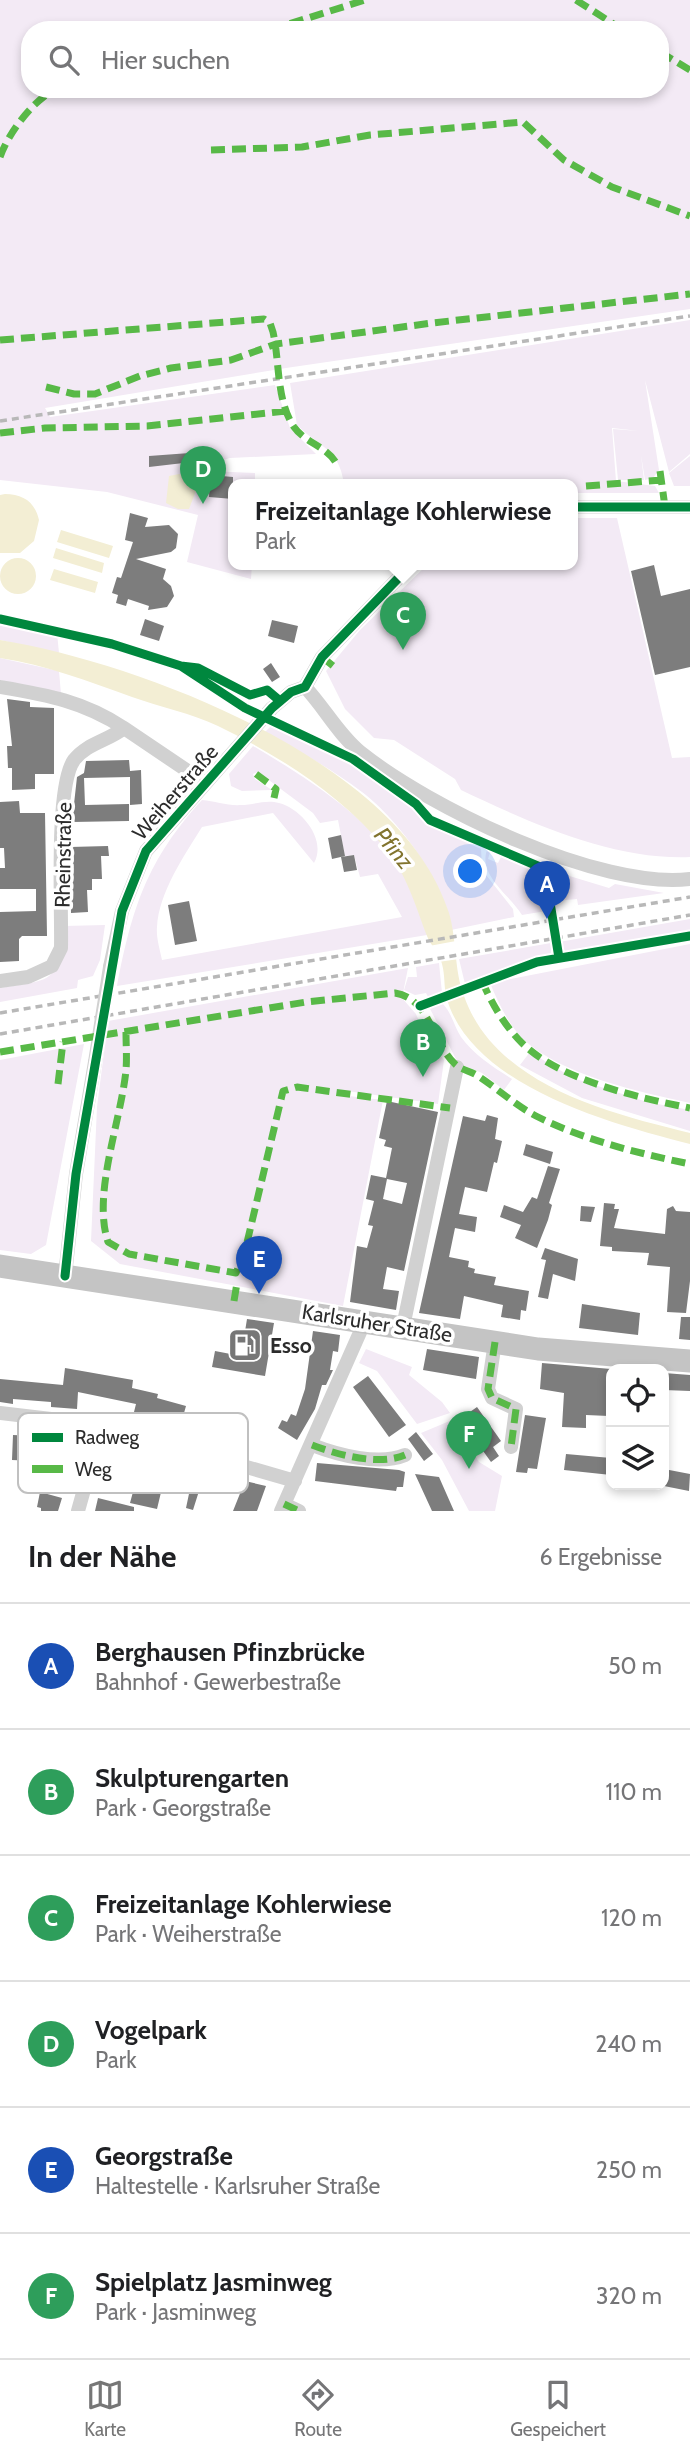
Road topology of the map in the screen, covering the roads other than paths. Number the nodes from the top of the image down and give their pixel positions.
1 (578, 508) edge
2 (690, 508) edge
3 (406, 570) edge
4 (0, 687) edge
5 (305, 687) junction
6 (124, 728) junction
7 (204, 782) junction
8 (690, 879) edge
9 (0, 981) edge
10 (457, 1067) dead end
11 (0, 1266) edge
12 (65, 1276) junction
13 (365, 1321) junction
14 (402, 1327) junction
15 (495, 1342) junction
16 (690, 1361) edge
17 (0, 1413) edge
18 (18, 1415) edge
19 (312, 1445) junction
20 (511, 1447) dead end
21 (405, 1455) dead end
22 (248, 1467) edge
23 (295, 1480) junction
24 (83, 1493) edge
25 (283, 1508) edge
26 (78, 1511) edge
27 (299, 1511) edge

1 - 2 street
3 - 5 street, Weiherstraße
4 - 6 street
5 - 7 street, Weiherstraße
5 - 8 street
6 - 7 street
6 - 9 street, Rheinstraße
7 - 12 street, Weiherstraße, bridge
10 - 14 street
11 - 12 main road, Karlsruher Straße
12 - 13 main road, Karlsruher Straße
13 - 14 main road, Karlsruher Straße
13 - 19 street
14 - 15 main road, Karlsruher Straße
15 - 16 main road, Karlsruher Straße
15 - 20 street
17 - 18 street
19 - 21 street
19 - 23 street
22 - 23 street
23 - 25 street
24 - 26 street
25 - 27 street

